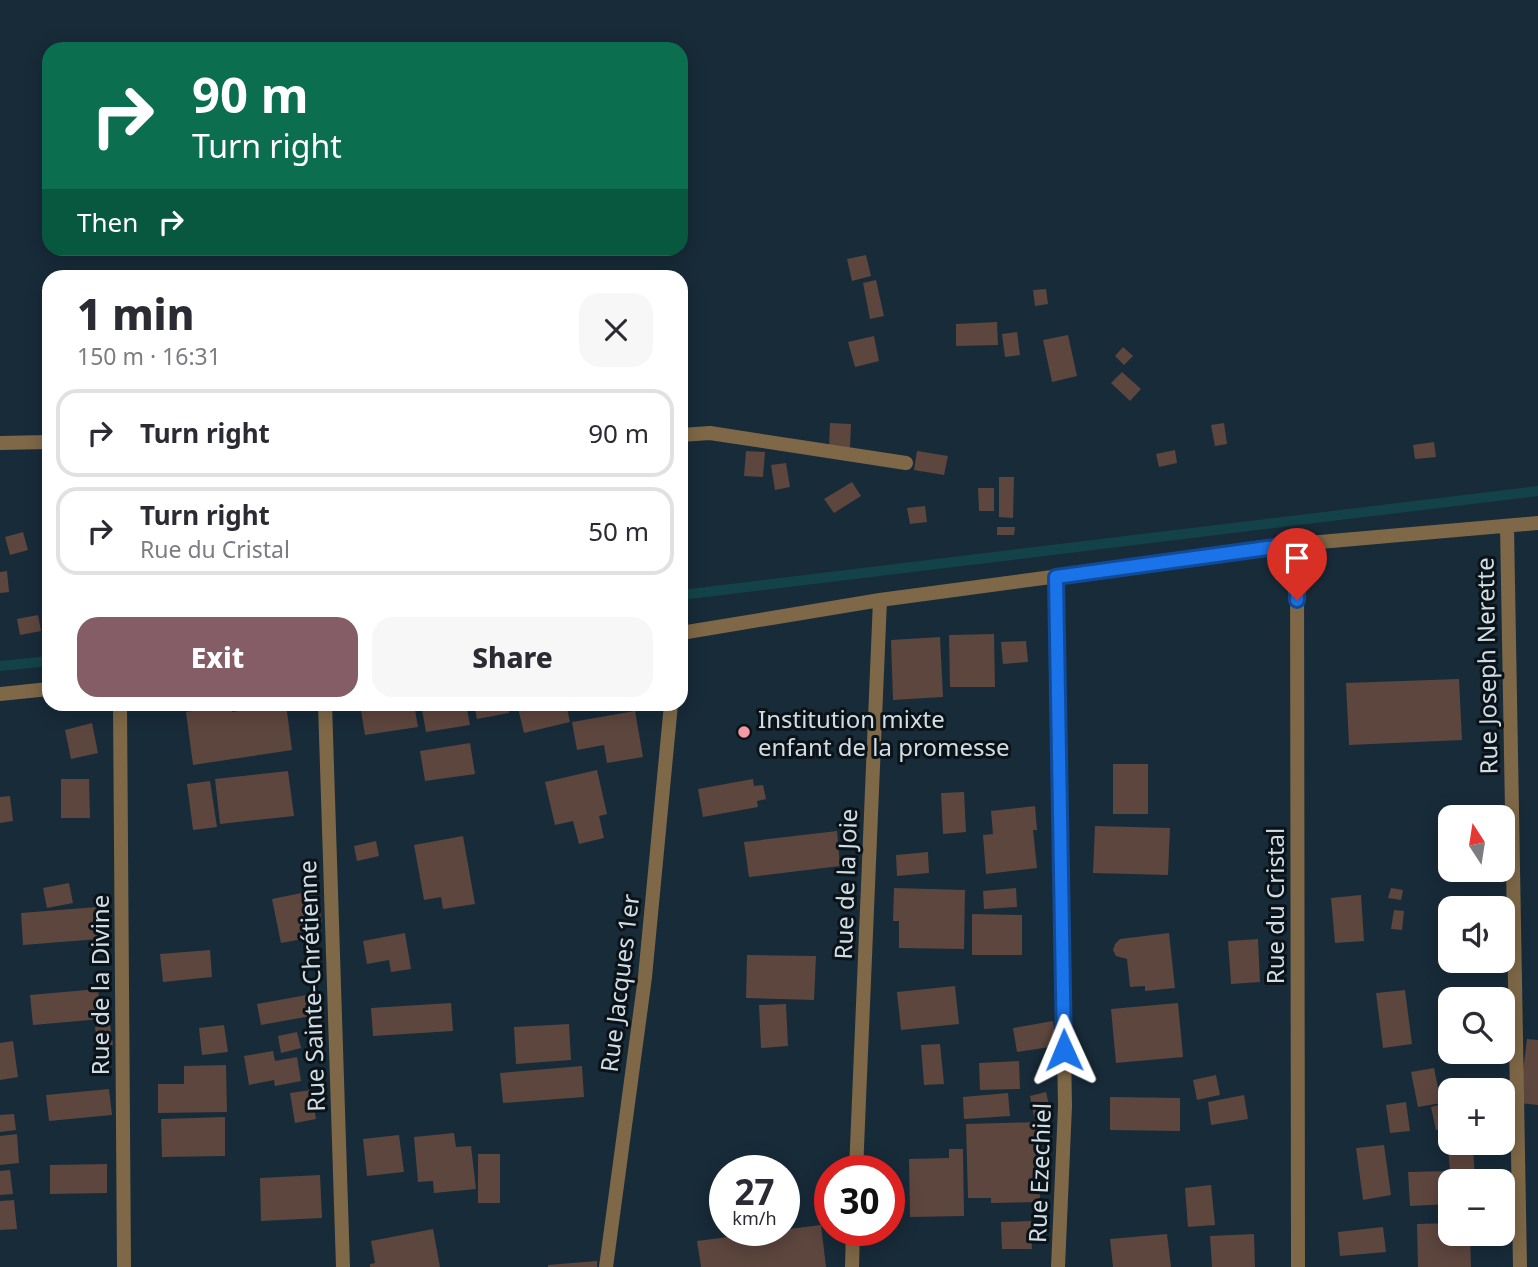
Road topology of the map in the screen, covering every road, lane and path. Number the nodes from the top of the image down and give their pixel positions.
1 (688, 435) edge
2 (42, 442) edge
3 (0, 443) edge
4 (906, 463) dead end
5 (1538, 523) edge
6 (1507, 526) junction
7 (1297, 544) junction
8 (1056, 577) junction
9 (880, 600) junction
10 (688, 632) edge
11 (42, 690) edge
12 (0, 694) edge
13 (120, 711) edge
14 (325, 711) edge
15 (670, 711) edge
16 (857, 1155) edge
17 (853, 1246) edge
18 (124, 1267) edge
19 (343, 1267) edge
20 (606, 1267) edge
21 (852, 1267) edge
22 (1058, 1267) edge
23 (1298, 1267) edge
24 (1520, 1267) edge

1 - 4 street
2 - 3 street
5 - 6 street
6 - 7 street
6 - 24 street, Rue Joseph Nerette
7 - 8 street
7 - 23 street, Rue du Cristal
8 - 9 street
8 - 22 street, Rue Ezechiel
9 - 10 street
9 - 16 street, Rue de la Joie
11 - 12 street
13 - 18 street, Rue de la Divine
14 - 19 street, Rue Sainte-Chrétienne
15 - 20 street, Rue Jacques 1er
17 - 21 street

